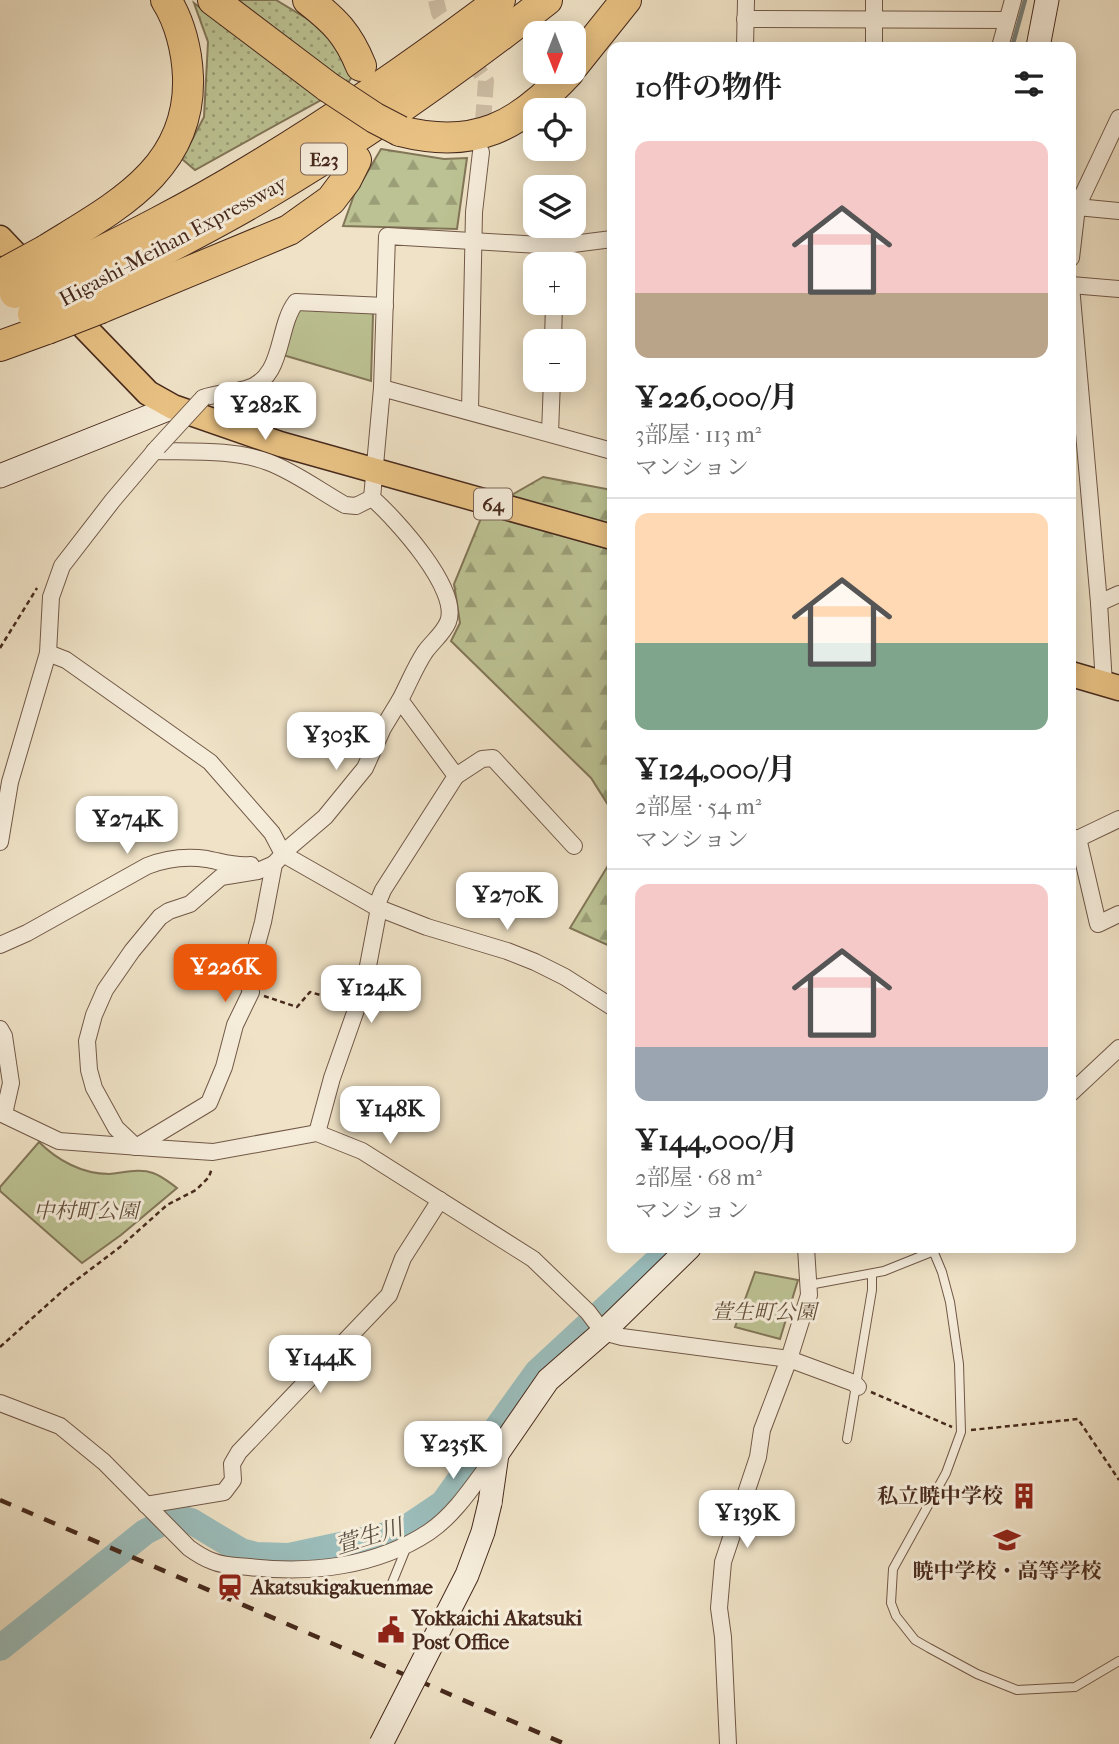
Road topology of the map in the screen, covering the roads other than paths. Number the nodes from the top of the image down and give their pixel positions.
1 (166, 0) edge
2 (213, 0) edge
3 (308, 0) edge
4 (500, 0) edge
5 (547, 0) edge
6 (626, 0) edge
7 (746, 0) edge
8 (874, 0) edge
9 (1013, 0) edge
10 (1047, 0) edge
11 (745, 19) junction
12 (874, 20) junction
13 (1007, 20) junction
14 (745, 42) edge
15 (874, 42) edge
16 (1001, 42) edge
17 (1039, 42) edge
18 (586, 50) edge
19 (361, 66) dead end
20 (557, 84) edge
21 (1119, 118) edge
22 (481, 152) tunnel mouth
23 (356, 160) dead end
24 (1076, 202) edge
25 (1076, 206) edge
26 (1119, 211) edge
27 (607, 240) edge
28 (2, 241) edge
29 (474, 241) junction
30 (556, 246) junction
31 (556, 252) edge
32 (74, 279) junction
33 (1076, 285) edge
34 (1119, 289) edge
35 (19, 302) edge
36 (385, 306) junction
37 (0, 329) edge
38 (0, 346) edge
39 (382, 388) junction
40 (552, 392) edge
41 (1076, 392) edge
42 (173, 407) junction
43 (470, 411) junction
44 (1077, 413) edge
45 (550, 433) junction
46 (156, 449) junction
47 (607, 450) edge
48 (373, 470) junction
49 (0, 476) edge
50 (372, 498) junction
51 (607, 536) edge
52 (1119, 594) edge
53 (1099, 603) junction
54 (48, 653) junction
55 (1076, 675) edge
56 (1112, 686) edge
57 (400, 701) junction
58 (456, 776) junction
59 (1119, 819) edge
60 (1076, 840) edge
61 (0, 842) edge
62 (1076, 844) edge
63 (574, 846) dead end
64 (279, 859) junction
65 (377, 908) junction
66 (1119, 914) edge
67 (0, 946) edge
68 (607, 1004) edge
69 (0, 1029) edge
70 (1119, 1048) edge
71 (1076, 1088) edge
72 (2, 1114) edge
73 (116, 1128) junction
74 (317, 1133) junction
75 (85, 1142) junction
76 (136, 1147) junction
77 (440, 1200) junction
78 (684, 1253) edge
79 (806, 1253) edge
80 (927, 1253) edge
81 (934, 1253) edge
82 (872, 1274) junction
83 (809, 1284) junction
84 (601, 1329) junction
85 (789, 1359) junction
86 (858, 1386) junction
87 (0, 1403) edge
88 (847, 1439) dead end
89 (497, 1454) junction
90 (148, 1507) junction
91 (408, 1544) junction
92 (392, 1583) dead end
93 (1119, 1661) edge
94 (381, 1744) edge
95 (728, 1744) edge

1 - 32 highway
2 - 20 highway, bridge
3 - 19 highway
4 - 32 highway, Higashi-Meihan Expressway / E23
5 - 32 highway, Higashi-Meihan Expressway / E23
6 - 18 highway
7 - 11 street
8 - 12 street
9 - 13 street
10 - 17 street
11 - 12 street
11 - 14 street
12 - 13 street
12 - 15 street
13 - 16 street
21 - 24 street
22 - 29 street
23 - 32 highway
25 - 26 street
27 - 30 street
28 - 42 main road, 64
29 - 30 street
29 - 36 street
29 - 43 street
30 - 31 street
32 - 35 highway, Higashi-Meihan Expressway, bridge
32 - 35 highway, bridge
33 - 34 street
35 - 37 highway, Higashi-Meihan Expressway
35 - 38 highway
36 - 39 street
36 - 46 street, bridge
39 - 43 street
39 - 48 street
40 - 45 street
41 - 44 street
42 - 48 main road, 64
42 - 49 street
43 - 45 street
44 - 53 street
45 - 47 street
46 - 50 street
46 - 54 street
48 - 50 street
48 - 51 main road, 64
50 - 57 street
52 - 53 street
53 - 56 street
54 - 61 street
54 - 64 street
55 - 56 main road
57 - 58 street
57 - 64 street
58 - 63 street
58 - 65 street
59 - 60 street
62 - 66 street
64 - 65 street
64 - 67 street
64 - 73 street
64 - 76 street
65 - 68 street
65 - 74 street
69 - 72 street
70 - 71 street
72 - 75 street
73 - 75 street
73 - 76 street
74 - 76 street
74 - 77 street
75 - 76 street
77 - 84 street
77 - 90 street
78 - 84 street
79 - 83 street
80 - 82 lane
81 - 93 lane
82 - 83 lane
82 - 86 lane
83 - 85 street
84 - 85 street
84 - 89 street
85 - 86 street
85 - 95 street
86 - 88 lane
87 - 90 street
89 - 91 street
89 - 94 street, bridge
90 - 91 street
91 - 92 lane

